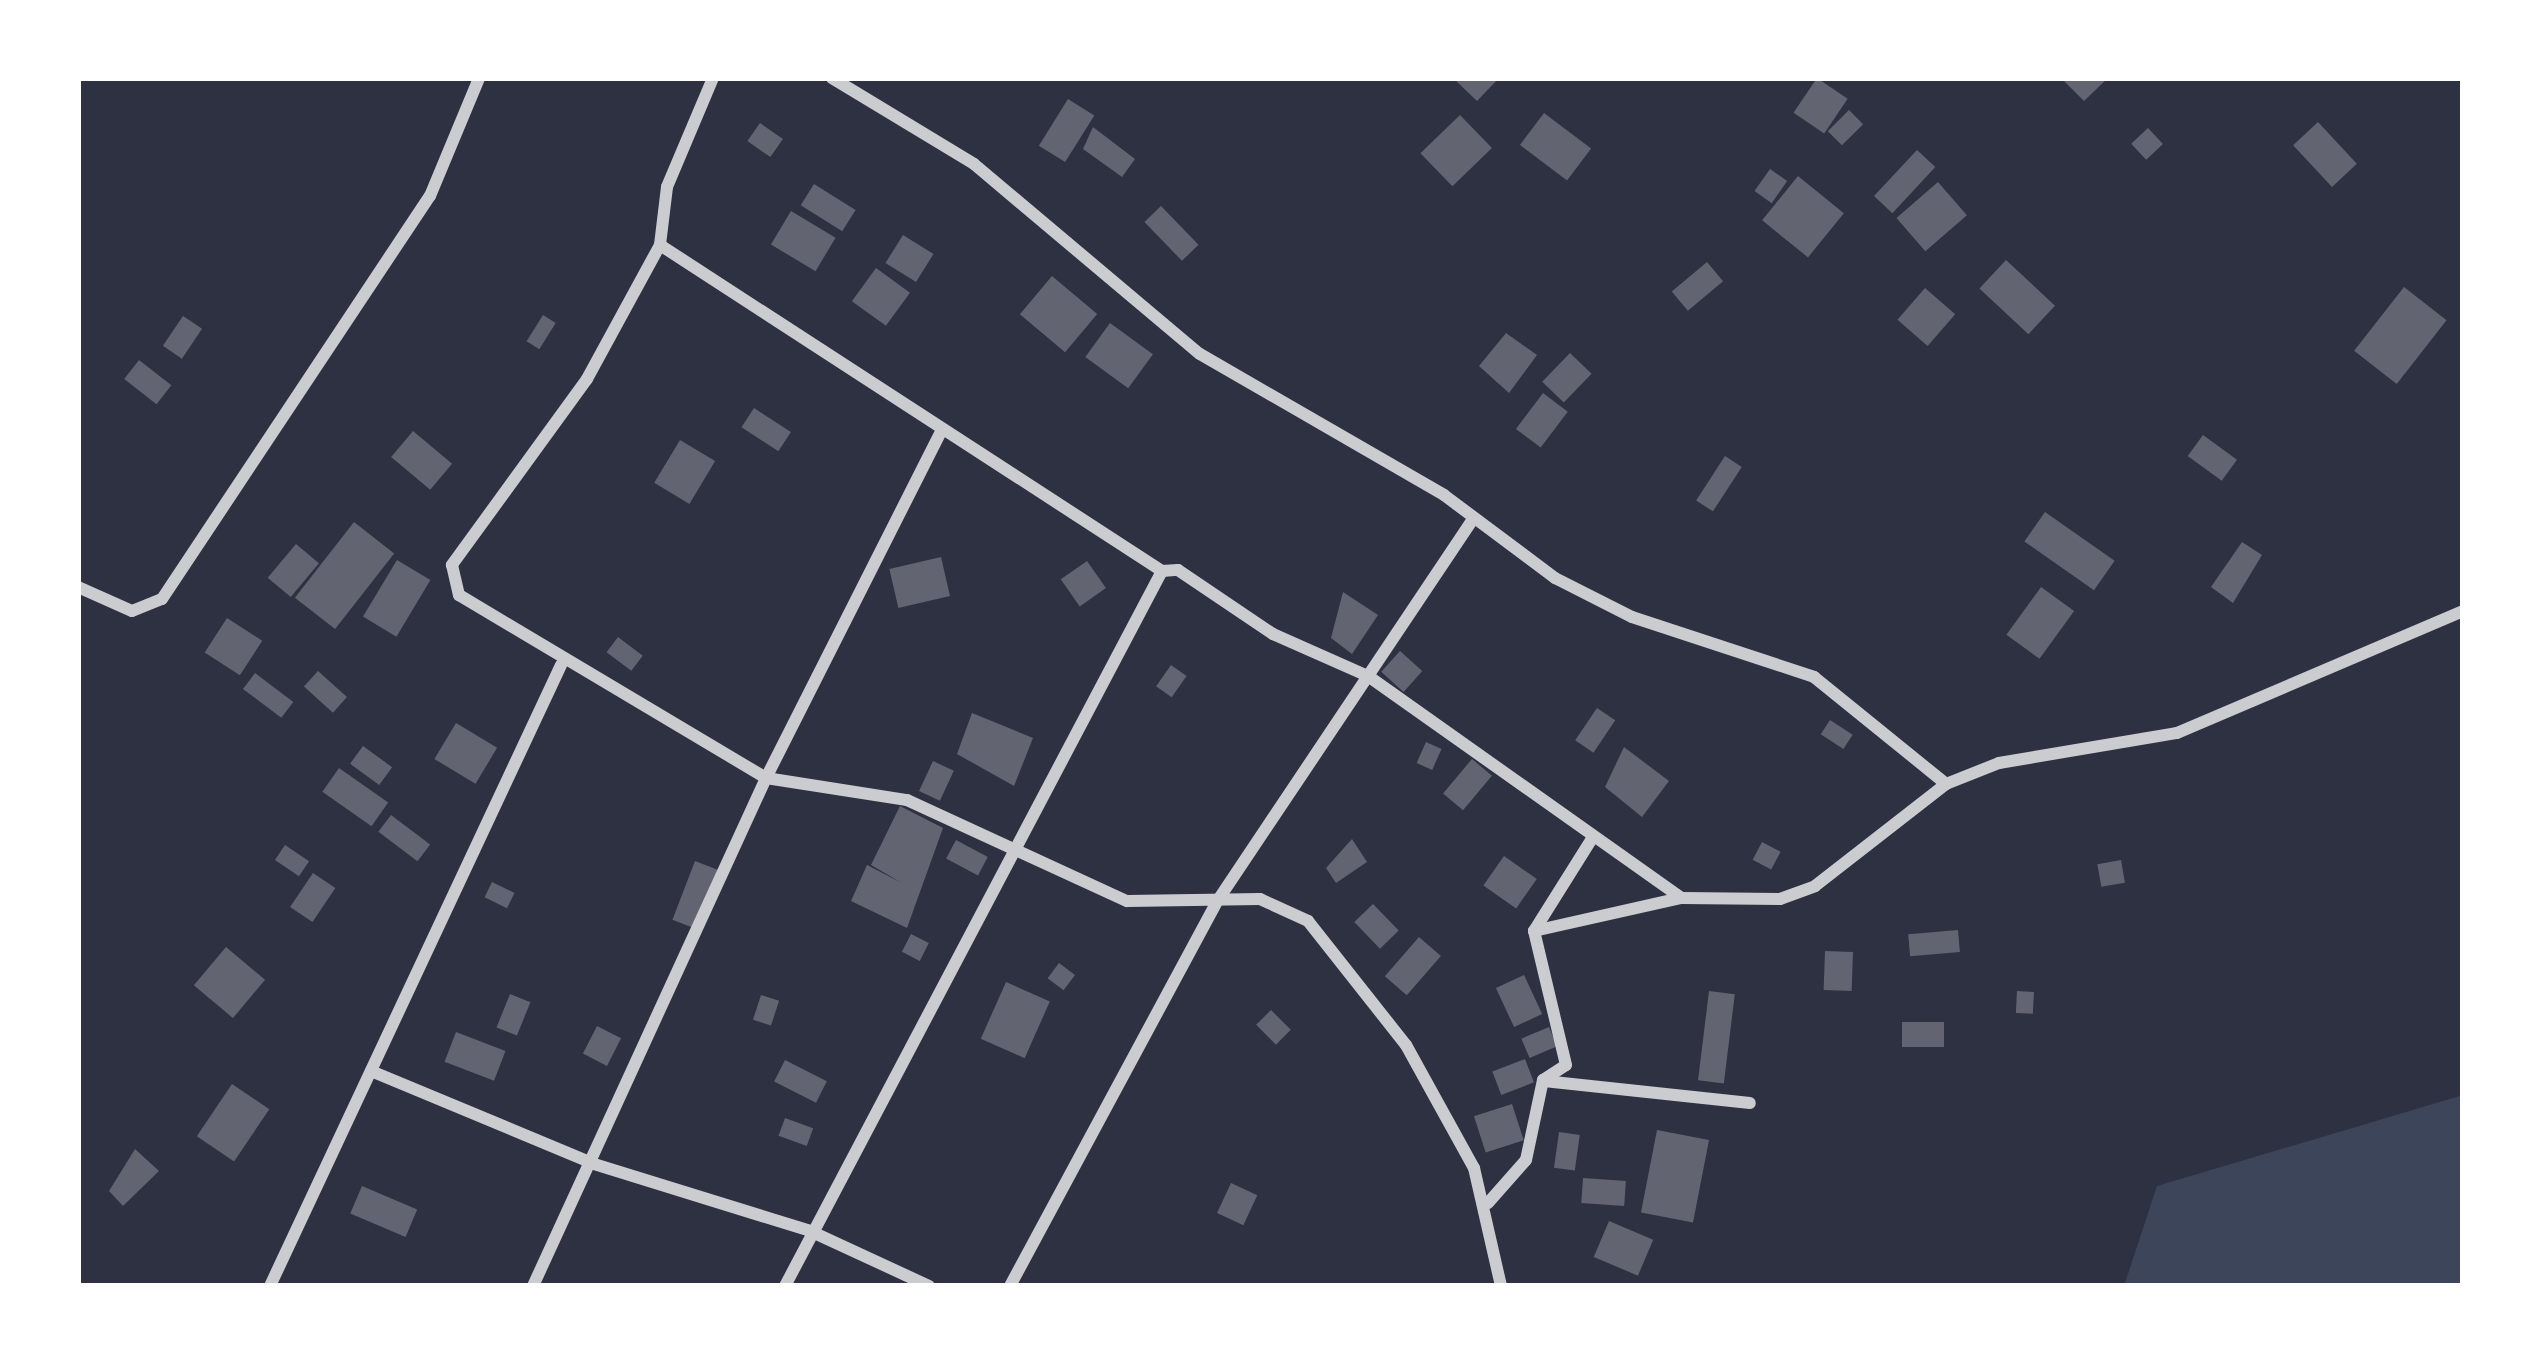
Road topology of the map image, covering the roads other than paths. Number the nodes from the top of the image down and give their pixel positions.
1 (456, 78) edge
2 (713, 78) edge
3 (832, 78) edge
4 (476, 84) edge
5 (660, 245) junction
6 (943, 429) junction
7 (1473, 519) junction
8 (1162, 571) junction
9 (78, 587) edge
10 (2463, 611) edge
11 (561, 665) junction
12 (1368, 676) junction
13 (766, 778) junction
14 (1946, 784) junction
15 (1592, 840) junction
16 (1008, 854) junction
17 (1681, 898) junction
18 (1218, 900) junction
19 (1534, 931) junction
20 (371, 1071) junction
21 (1543, 1081) junction
22 (1750, 1103) dead end
23 (594, 1164) junction
24 (1487, 1203) junction
25 (811, 1231) junction
26 (270, 1286) edge
27 (533, 1286) edge
28 (785, 1286) edge
29 (929, 1286) edge
30 (1010, 1286) edge
31 (1501, 1286) edge

1 - 4 street
2 - 5 street
3 - 7 street
4 - 9 street
5 - 6 street
5 - 11 street
6 - 8 street
6 - 13 street
7 - 12 street
7 - 14 street
8 - 12 street
8 - 16 street
10 - 14 street
11 - 13 street
11 - 20 street
12 - 15 street
12 - 18 street
13 - 16 street
13 - 23 street
14 - 17 street
15 - 17 street
15 - 19 street
16 - 18 street
16 - 25 street
17 - 19 street
18 - 24 street
18 - 30 street
19 - 21 street
20 - 23 street
20 - 26 street
21 - 22 street
21 - 24 street
23 - 25 street
23 - 27 street
24 - 31 street
25 - 28 street
25 - 29 street

